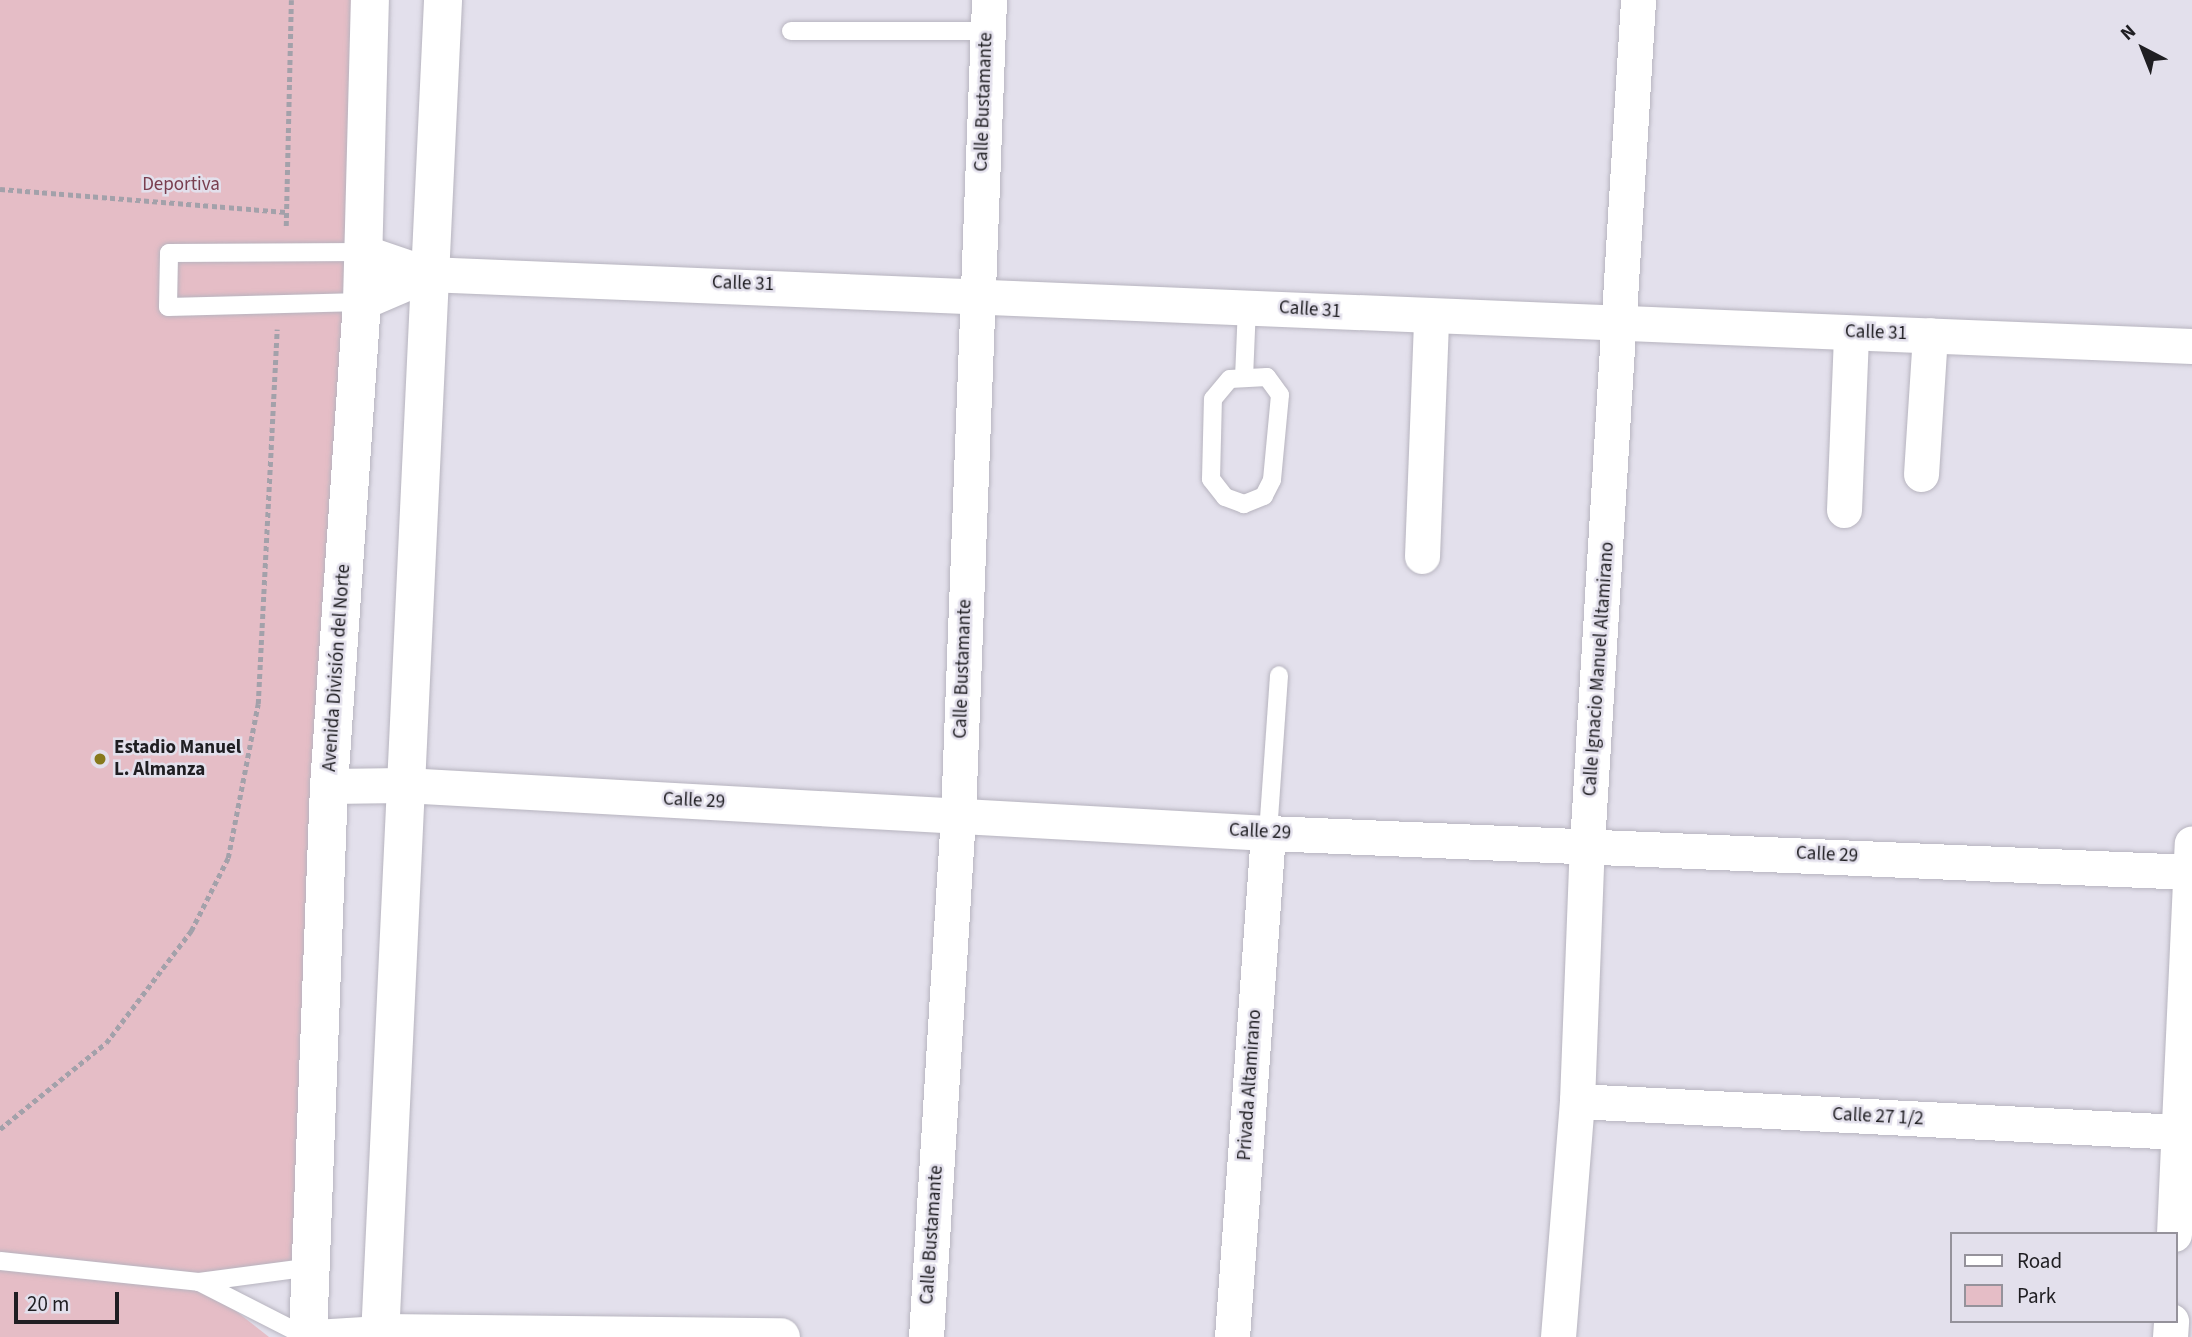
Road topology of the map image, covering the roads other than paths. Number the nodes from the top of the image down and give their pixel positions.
1 (370, 0) edge
2 (443, 0) edge
3 (1638, 0) edge
4 (988, 16) edge
5 (791, 31) dead end
6 (363, 252) junction
7 (427, 274) junction
8 (976, 295) junction
9 (362, 302) junction
10 (1247, 305) junction
11 (1431, 318) junction
12 (1622, 322) junction
13 (1851, 333) junction
14 (1930, 335) junction
15 (2192, 345) edge
16 (1244, 378) junction
17 (1921, 474) dead end
18 (1844, 510) dead end
19 (1422, 556) dead end
20 (1279, 675) dead end
21 (404, 785) junction
22 (329, 786) junction
23 (958, 815) junction
24 (1268, 833) junction
25 (1587, 844) junction
26 (2192, 862) edge
27 (1577, 1101) junction
28 (2179, 1132) junction
29 (2174, 1232) edge
30 (0, 1261) edge
31 (311, 1267) junction
32 (199, 1282) junction
33 (380, 1335) edge
34 (307, 1337) edge
35 (315, 1337) edge
36 (781, 1337) edge
37 (926, 1337) edge
38 (1232, 1337) edge
39 (1559, 1337) edge

1 - 6 main road, Avenida División del Norte
2 - 7 main road
3 - 12 street, Calle Ignacio Manuel Altamirano
4 - 5 lane
4 - 8 street, Calle Bustamante
6 - 7 street, Calle 31
6 - 9 main road, Avenida División del Norte
6 - 9 lane
7 - 8 street, Calle 31
7 - 9 street, Calle 31
7 - 21 main road
8 - 10 street, Calle 31
8 - 23 street, Calle Bustamante
9 - 22 main road, Avenida División del Norte
10 - 11 street, Calle 31
10 - 16 lane
11 - 12 street, Calle 31
11 - 19 street
12 - 13 street, Calle 31
12 - 25 street, Calle Ignacio Manuel Altamirano
13 - 14 street, Calle 31
13 - 18 street
14 - 15 street, Calle 31
14 - 17 street
16 - 16 lane
20 - 24 lane
21 - 22 street, Calle 29
21 - 23 street, Calle 29
21 - 33 main road
22 - 31 main road, Avenida División del Norte
23 - 24 street, Calle 29
23 - 37 street, Calle Bustamante
24 - 25 street, Calle 29
24 - 38 street, Privada Altamirano
25 - 26 street, Calle 29
25 - 27 street, Calle Ignacio Manuel Altamirano
26 - 28 street
27 - 28 street, Calle 27 1/2
27 - 39 street, Calle Ignacio Manuel Altamirano
28 - 29 street
30 - 32 lane
31 - 32 lane
31 - 34 main road, Avenida División del Norte
32 - 34 lane
33 - 35 street
33 - 36 main road

